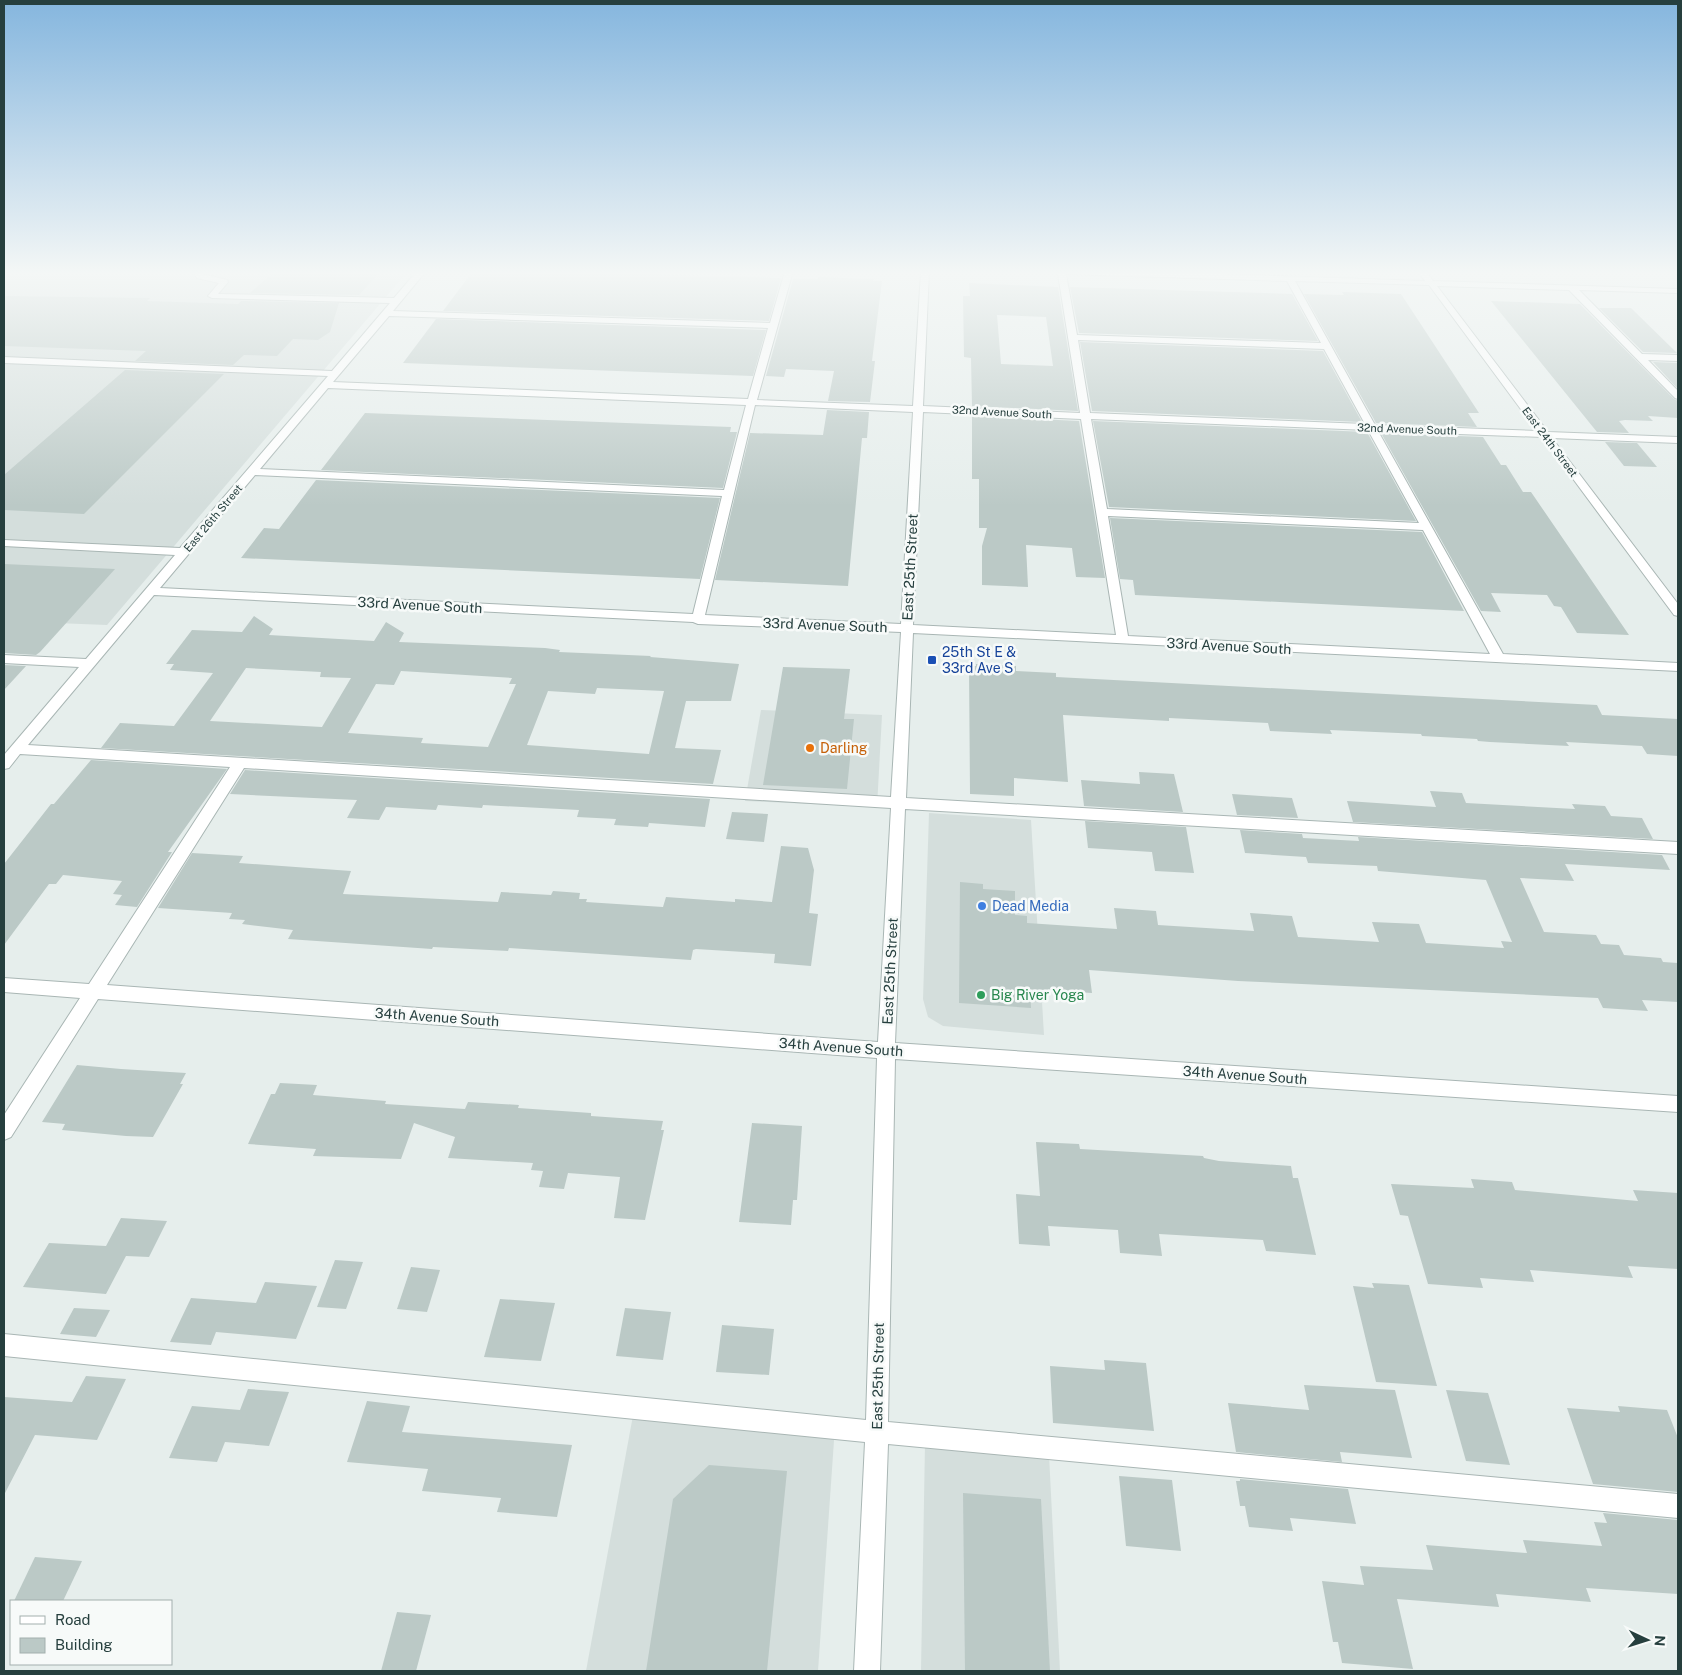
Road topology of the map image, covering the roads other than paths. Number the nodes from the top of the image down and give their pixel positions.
1 (356, 349) edge
2 (766, 349) edge
3 (921, 349) edge
4 (1074, 349) edge
5 (1329, 349) edge
6 (1481, 349) edge
7 (1632, 349) edge
8 (1640, 357) junction
9 (1678, 358) edge
10 (4, 360) edge
11 (336, 374) junction
12 (326, 385) junction
13 (1678, 396) edge
14 (751, 404) junction
15 (918, 408) junction
16 (1084, 416) junction
17 (1371, 428) junction
18 (1544, 434) junction
19 (1678, 440) edge
20 (252, 472) junction
21 (728, 493) junction
22 (1101, 512) junction
23 (1426, 527) junction
24 (4, 543) edge
25 (184, 552) junction
26 (151, 591) junction
27 (1678, 612) edge
28 (698, 620) junction
29 (907, 628) junction
30 (1123, 641) junction
31 (4, 659) edge
32 (1499, 659) junction
33 (89, 664) junction
34 (1678, 667) edge
35 (17, 749) junction
36 (241, 762) junction
37 (4, 764) edge
38 (898, 803) junction
39 (1678, 848) edge
40 (4, 985) edge
41 (92, 992) junction
42 (886, 1050) junction
43 (1678, 1104) edge
44 (4, 1131) edge
45 (4, 1345) edge
46 (877, 1432) junction
47 (1678, 1506) edge
48 (867, 1671) edge

1 - 11 street, East 26th Street
2 - 14 street
3 - 15 street, East 25th Street
4 - 16 street
5 - 17 street
6 - 18 street, East 24th Street
7 - 8 street
8 - 9 street
8 - 13 street
10 - 11 street
11 - 12 street, East 26th Street
12 - 14 street, 32nd Avenue South
12 - 20 street, East 26th Street
14 - 15 street, 32nd Avenue South
14 - 21 street
15 - 16 street, 32nd Avenue South
15 - 29 street, East 25th Street
16 - 17 street, 32nd Avenue South
16 - 22 street
17 - 18 street, 32nd Avenue South
17 - 23 street
18 - 19 street, 32nd Avenue South
18 - 27 street, East 24th Street
20 - 21 street
20 - 25 street, East 26th Street
21 - 28 street
22 - 23 street
22 - 30 street
23 - 32 street
24 - 25 street
25 - 26 street, East 26th Street
26 - 28 street, 33rd Avenue South
26 - 33 street, East 26th Street
28 - 29 street, 33rd Avenue South
29 - 30 street, 33rd Avenue South
29 - 38 street, East 25th Street
30 - 32 street, 33rd Avenue South
31 - 33 street
32 - 34 street, 33rd Avenue South
33 - 35 street, East 26th Street
35 - 36 street
35 - 37 street, East 26th Street
36 - 38 street
36 - 41 street
38 - 39 street
38 - 42 street, East 25th Street
40 - 41 street, 34th Avenue South
41 - 42 street, 34th Avenue South
41 - 44 street
42 - 43 street, 34th Avenue South
42 - 46 street, East 25th Street
45 - 46 street
46 - 47 street
46 - 48 street, East 25th Street

